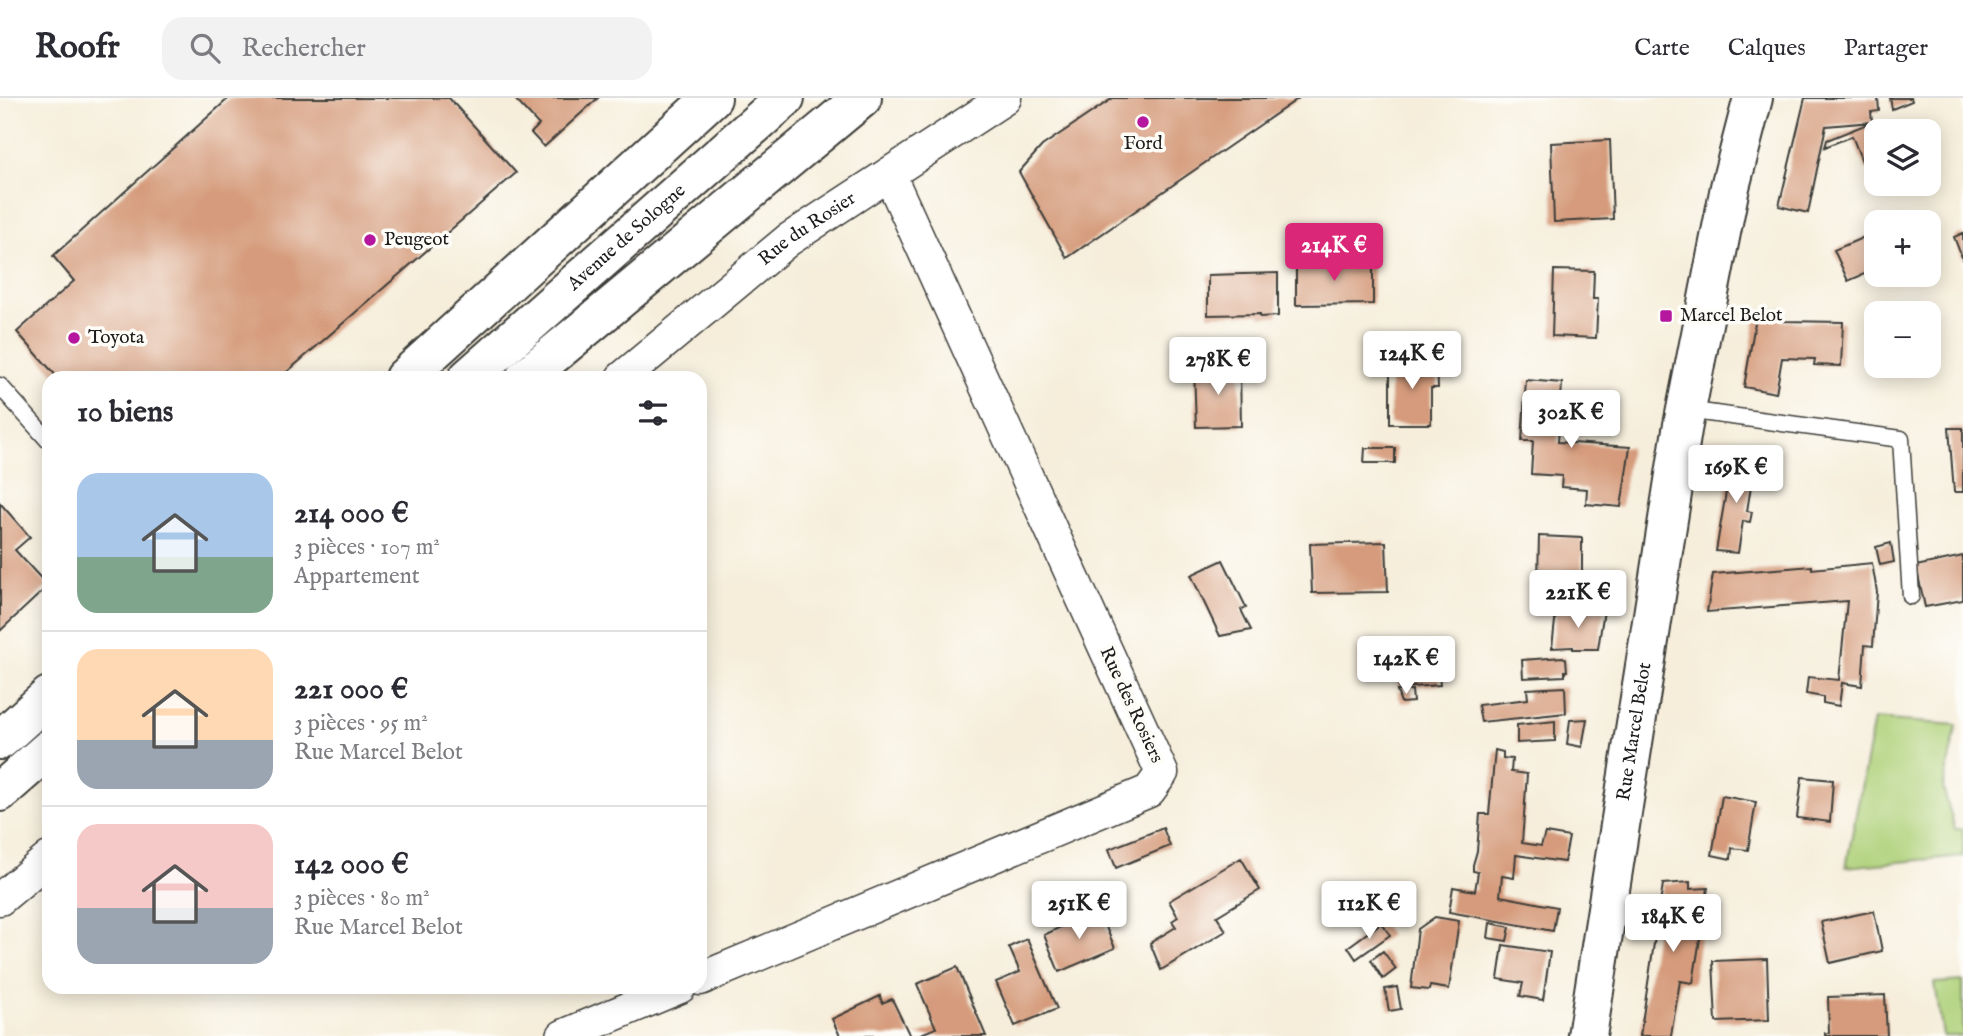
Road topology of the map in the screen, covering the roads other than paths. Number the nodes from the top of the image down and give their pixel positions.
1 (712, 98) edge
2 (785, 98) edge
3 (862, 98) edge
4 (1005, 98) edge
5 (1753, 98) edge
6 (889, 174) junction
7 (412, 371) edge
8 (476, 371) edge
9 (533, 371) edge
10 (630, 371) edge
11 (0, 386) edge
12 (1686, 410) junction
13 (42, 433) edge
14 (1912, 596) dead end
15 (42, 679) edge
16 (42, 702) edge
17 (0, 713) edge
18 (0, 740) edge
19 (42, 755) edge
20 (42, 780) edge
21 (0, 792) edge
22 (0, 815) edge
23 (42, 864) edge
24 (0, 899) edge
25 (707, 976) edge
26 (663, 994) edge
27 (563, 1036) edge
28 (1587, 1036) edge

1 - 7 main road
2 - 8 main road, Avenue de Sologne
3 - 9 main road
4 - 6 street, Rue du Rosier
5 - 12 main road, Rue Marcel Belot
6 - 10 street, Rue du Rosier
6 - 25 street, Rue des Rosiers
11 - 13 lane
12 - 14 lane
12 - 28 main road, Rue Marcel Belot
15 - 17 main road
16 - 18 main road
19 - 21 main road
20 - 22 main road
23 - 24 street
26 - 27 street

